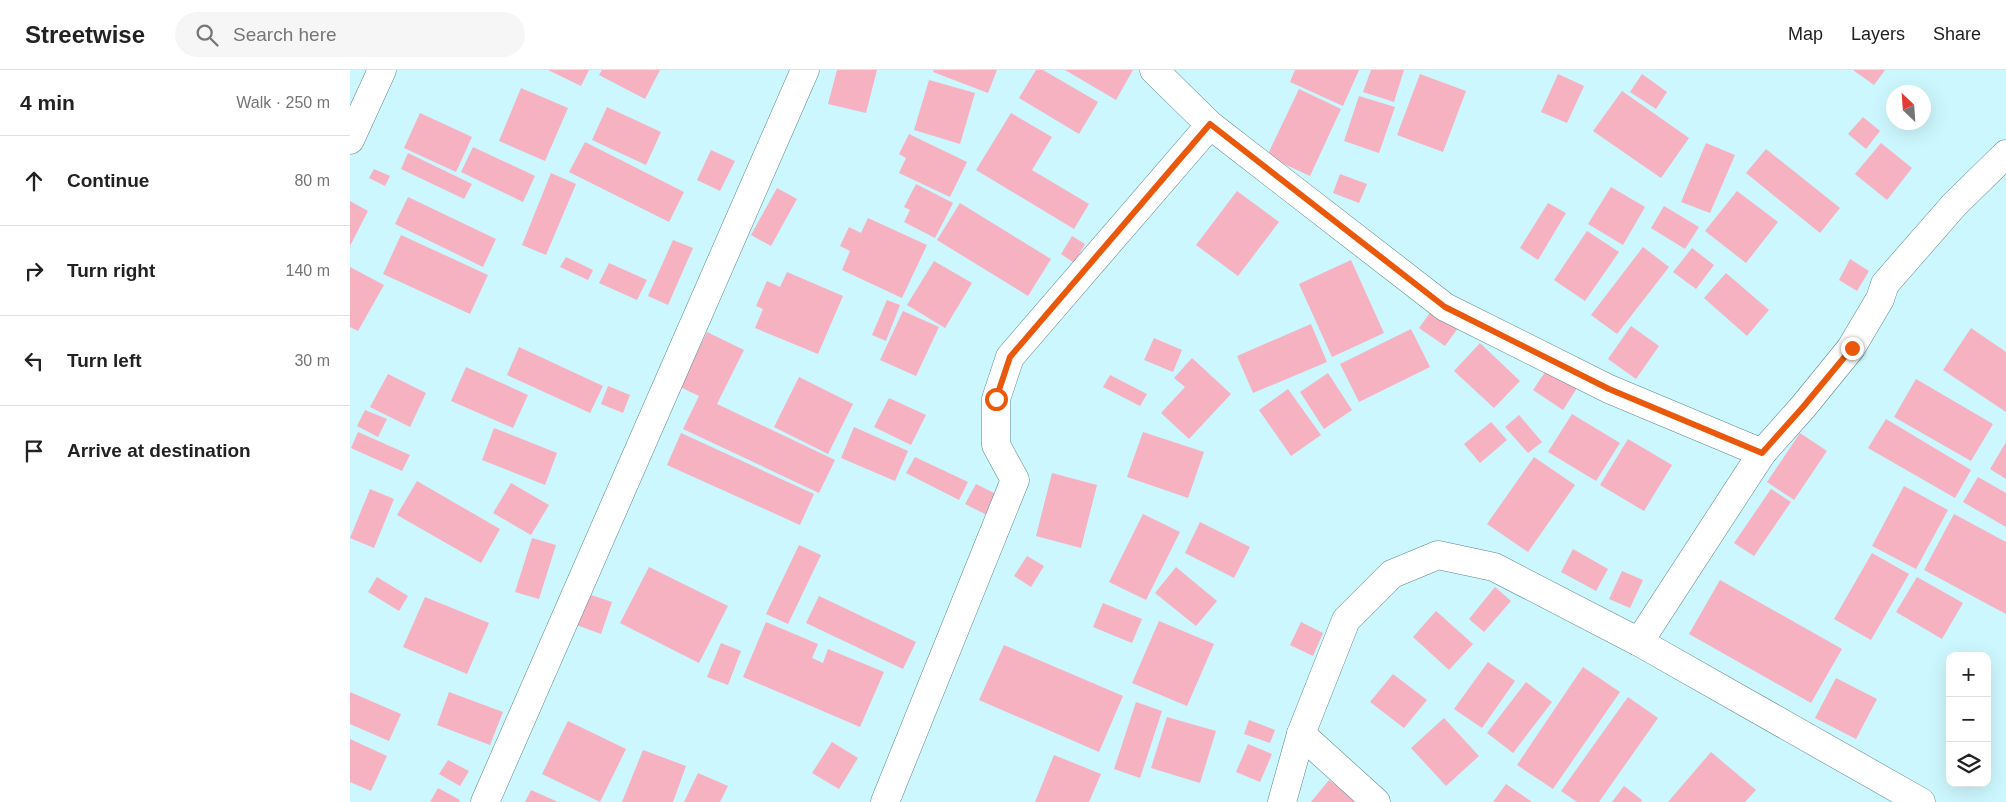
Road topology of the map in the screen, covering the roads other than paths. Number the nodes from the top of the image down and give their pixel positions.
1 (382, 70) edge
2 (805, 70) edge
3 (1154, 70) edge
4 (1210, 124) junction
5 (350, 140) edge
6 (2006, 154) edge
7 (1762, 453) junction
8 (1639, 642) junction
9 (1300, 734) junction
10 (485, 802) edge
11 (885, 802) edge
12 (1282, 802) edge
13 (1376, 802) edge
14 (1922, 802) edge

1 - 5 street
2 - 10 street
3 - 4 street
4 - 7 street
4 - 11 street
6 - 7 street
7 - 8 street
8 - 9 street
8 - 14 street
9 - 12 street
9 - 13 street

